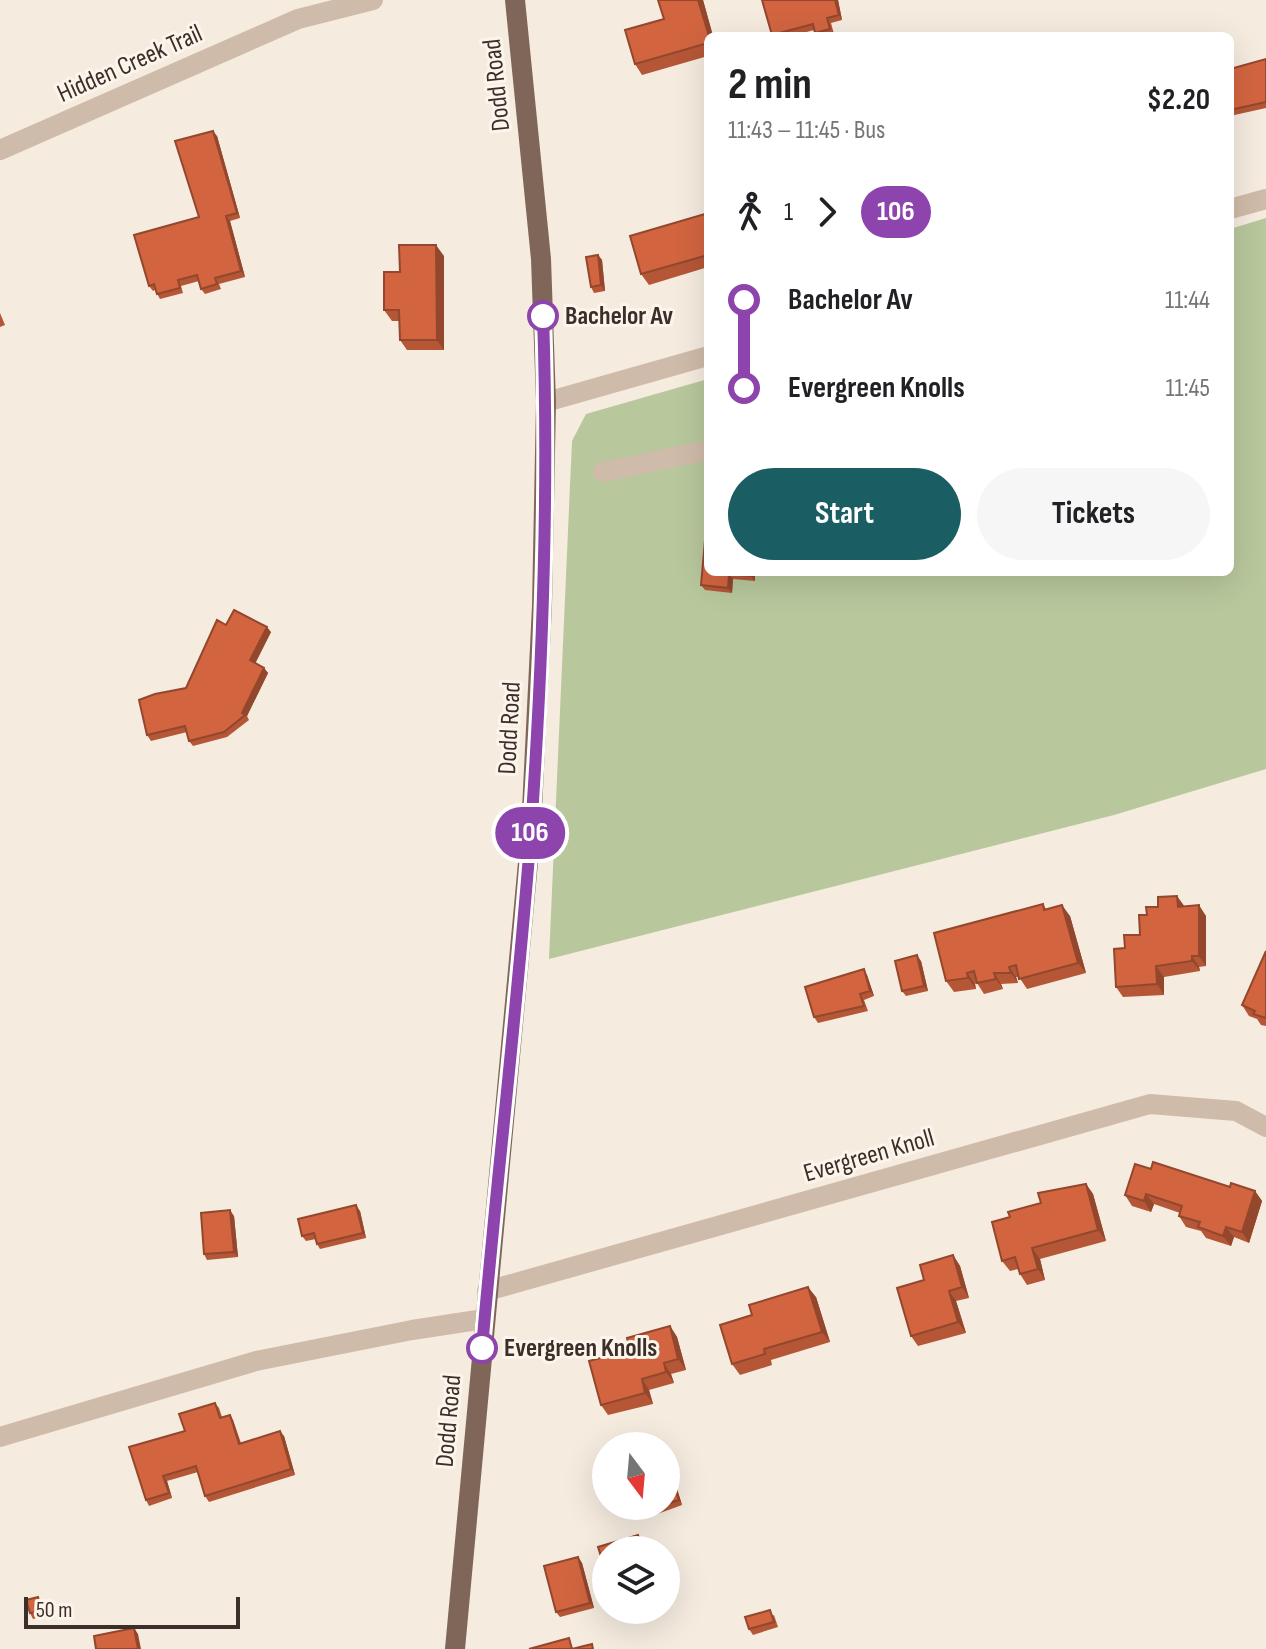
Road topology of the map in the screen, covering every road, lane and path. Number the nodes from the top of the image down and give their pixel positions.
1 (373, 0) edge
2 (515, 0) edge
3 (0, 150) edge
4 (1266, 199) edge
5 (1234, 208) edge
6 (704, 357) edge
7 (546, 402) junction
8 (704, 451) edge
9 (603, 472) dead end
10 (1266, 1127) edge
11 (487, 1291) junction
12 (484, 1319) junction
13 (0, 1437) edge
14 (455, 1649) edge

1 - 3 street, Hidden Creek Trail
2 - 7 main road, Dodd Road
4 - 5 street
6 - 7 street
7 - 11 main road, Dodd Road
8 - 9 street
10 - 11 street, Evergreen Knoll
11 - 12 main road, Dodd Road
12 - 13 street
12 - 14 main road, Dodd Road

